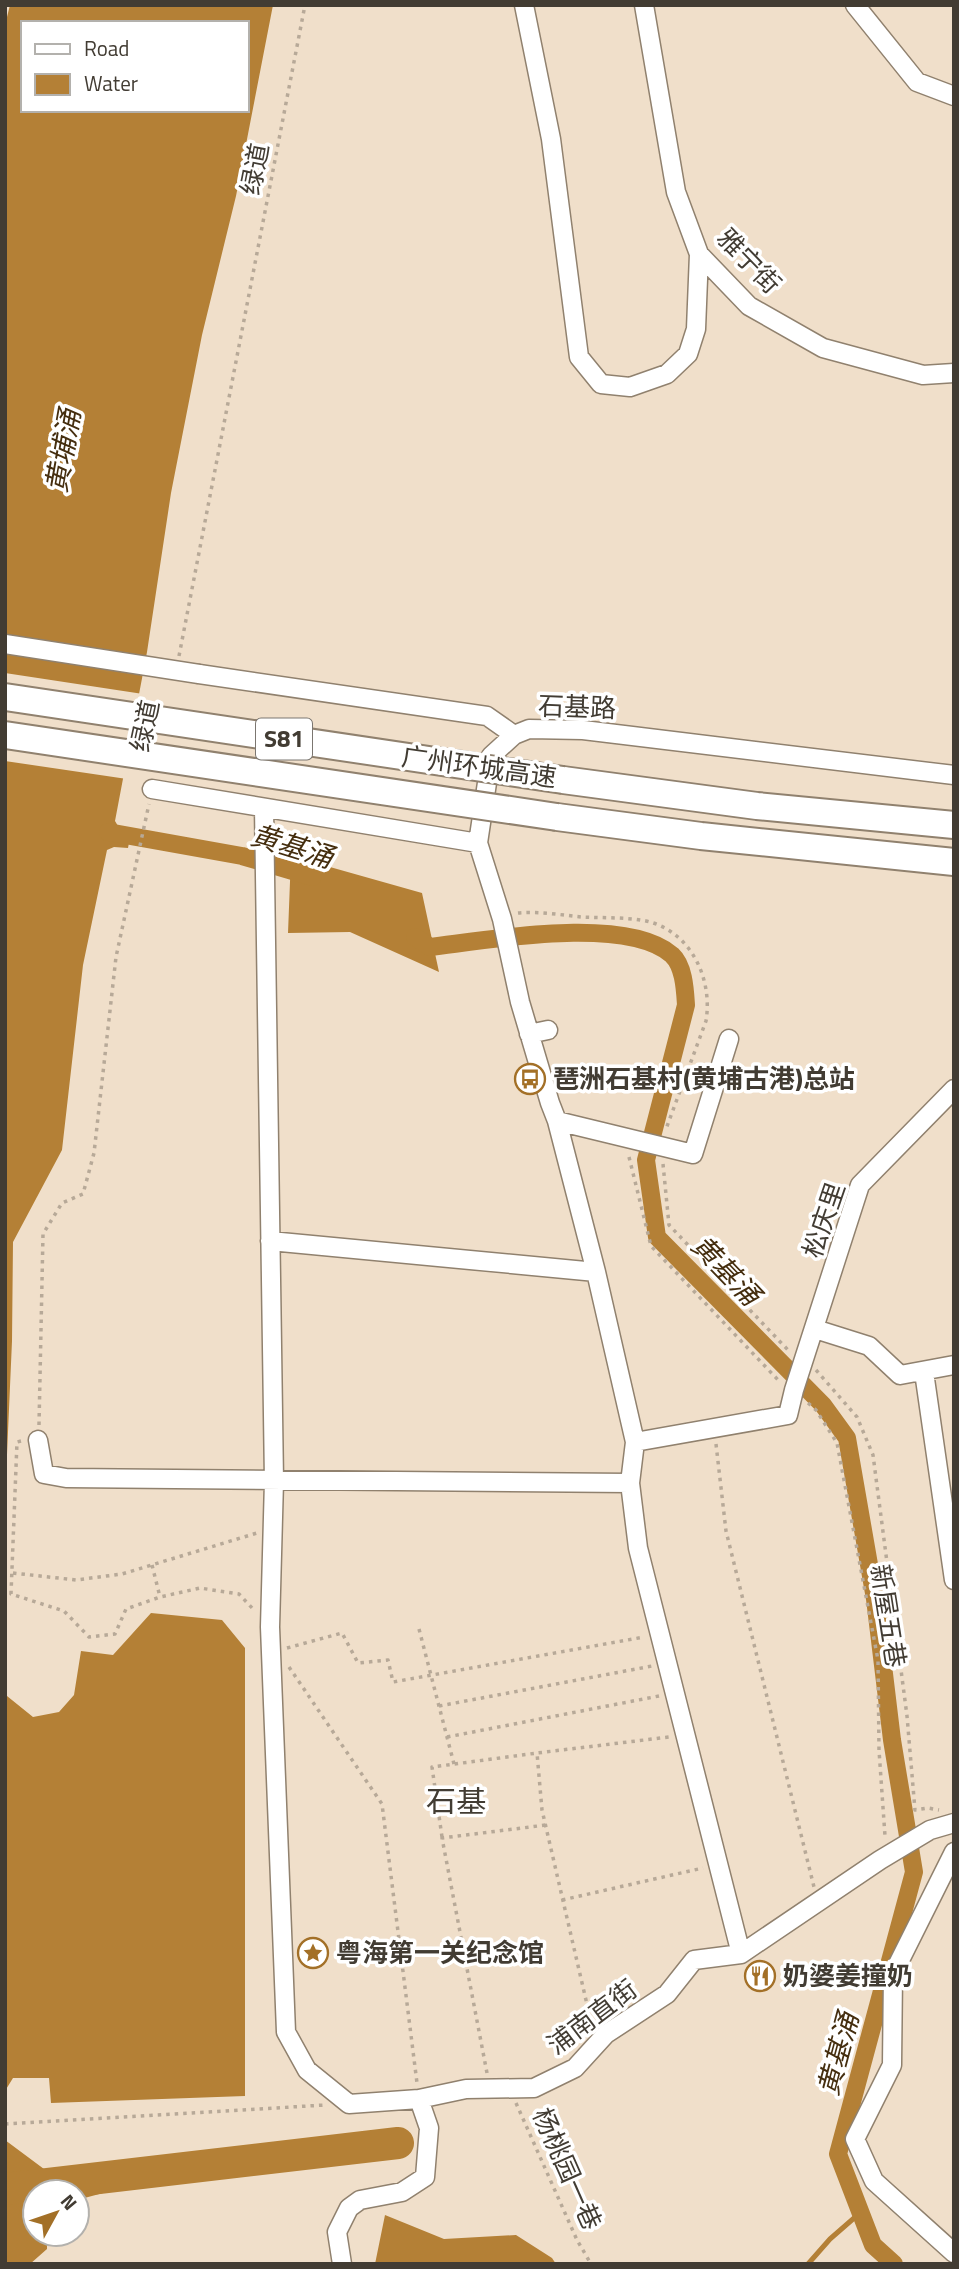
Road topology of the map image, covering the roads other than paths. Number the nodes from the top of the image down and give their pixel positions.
1 (524, 5) edge
2 (644, 5) edge
3 (855, 5) edge
4 (954, 96) edge
5 (699, 254) junction
6 (954, 373) edge
7 (5, 644) edge
8 (5, 697) edge
9 (5, 735) edge
10 (514, 735) junction
11 (954, 775) edge
12 (152, 789) road end
13 (264, 808) junction
14 (954, 825) edge
15 (478, 843) junction
16 (954, 862) edge
17 (548, 1030) dead end
18 (529, 1034) junction
19 (729, 1039) dead end
20 (954, 1089) edge
21 (557, 1121) junction
22 (270, 1241) junction
23 (596, 1272) junction
24 (815, 1329) junction
25 (954, 1365) edge
26 (924, 1372) junction
27 (38, 1440) road end
28 (635, 1442) junction
29 (274, 1481) junction
30 (630, 1483) junction
31 (954, 1580) edge
32 (947, 1817) edge
33 (954, 1852) edge
34 (741, 1954) junction
35 (419, 2099) junction
36 (954, 2253) edge
37 (342, 2264) edge

1 - 5 street
2 - 5 street, 雅宁街
3 - 4 street
5 - 6 street, 雅宁街
7 - 10 street, bridge
8 - 14 highway, 广州环城高速 / S81, bridge
9 - 16 highway, 广州环城高速 / S81, bridge
10 - 11 street, 石基路
10 - 15 street, 石基路
12 - 13 street
13 - 15 street
13 - 22 street
15 - 18 street, 石基路
17 - 18 street
18 - 21 street, 石基路
19 - 21 street
20 - 24 street, 松庆里
21 - 23 street, 石基路
22 - 23 street
22 - 29 street
23 - 28 street, 石基路
24 - 26 street
24 - 28 street, 松庆里
25 - 26 street
26 - 31 street
27 - 29 street
28 - 30 street, 石基路
29 - 30 street
29 - 35 street, 浦南直街
30 - 34 street, 石基路
32 - 34 street
33 - 36 street
34 - 35 street, 浦南直街
35 - 37 street

